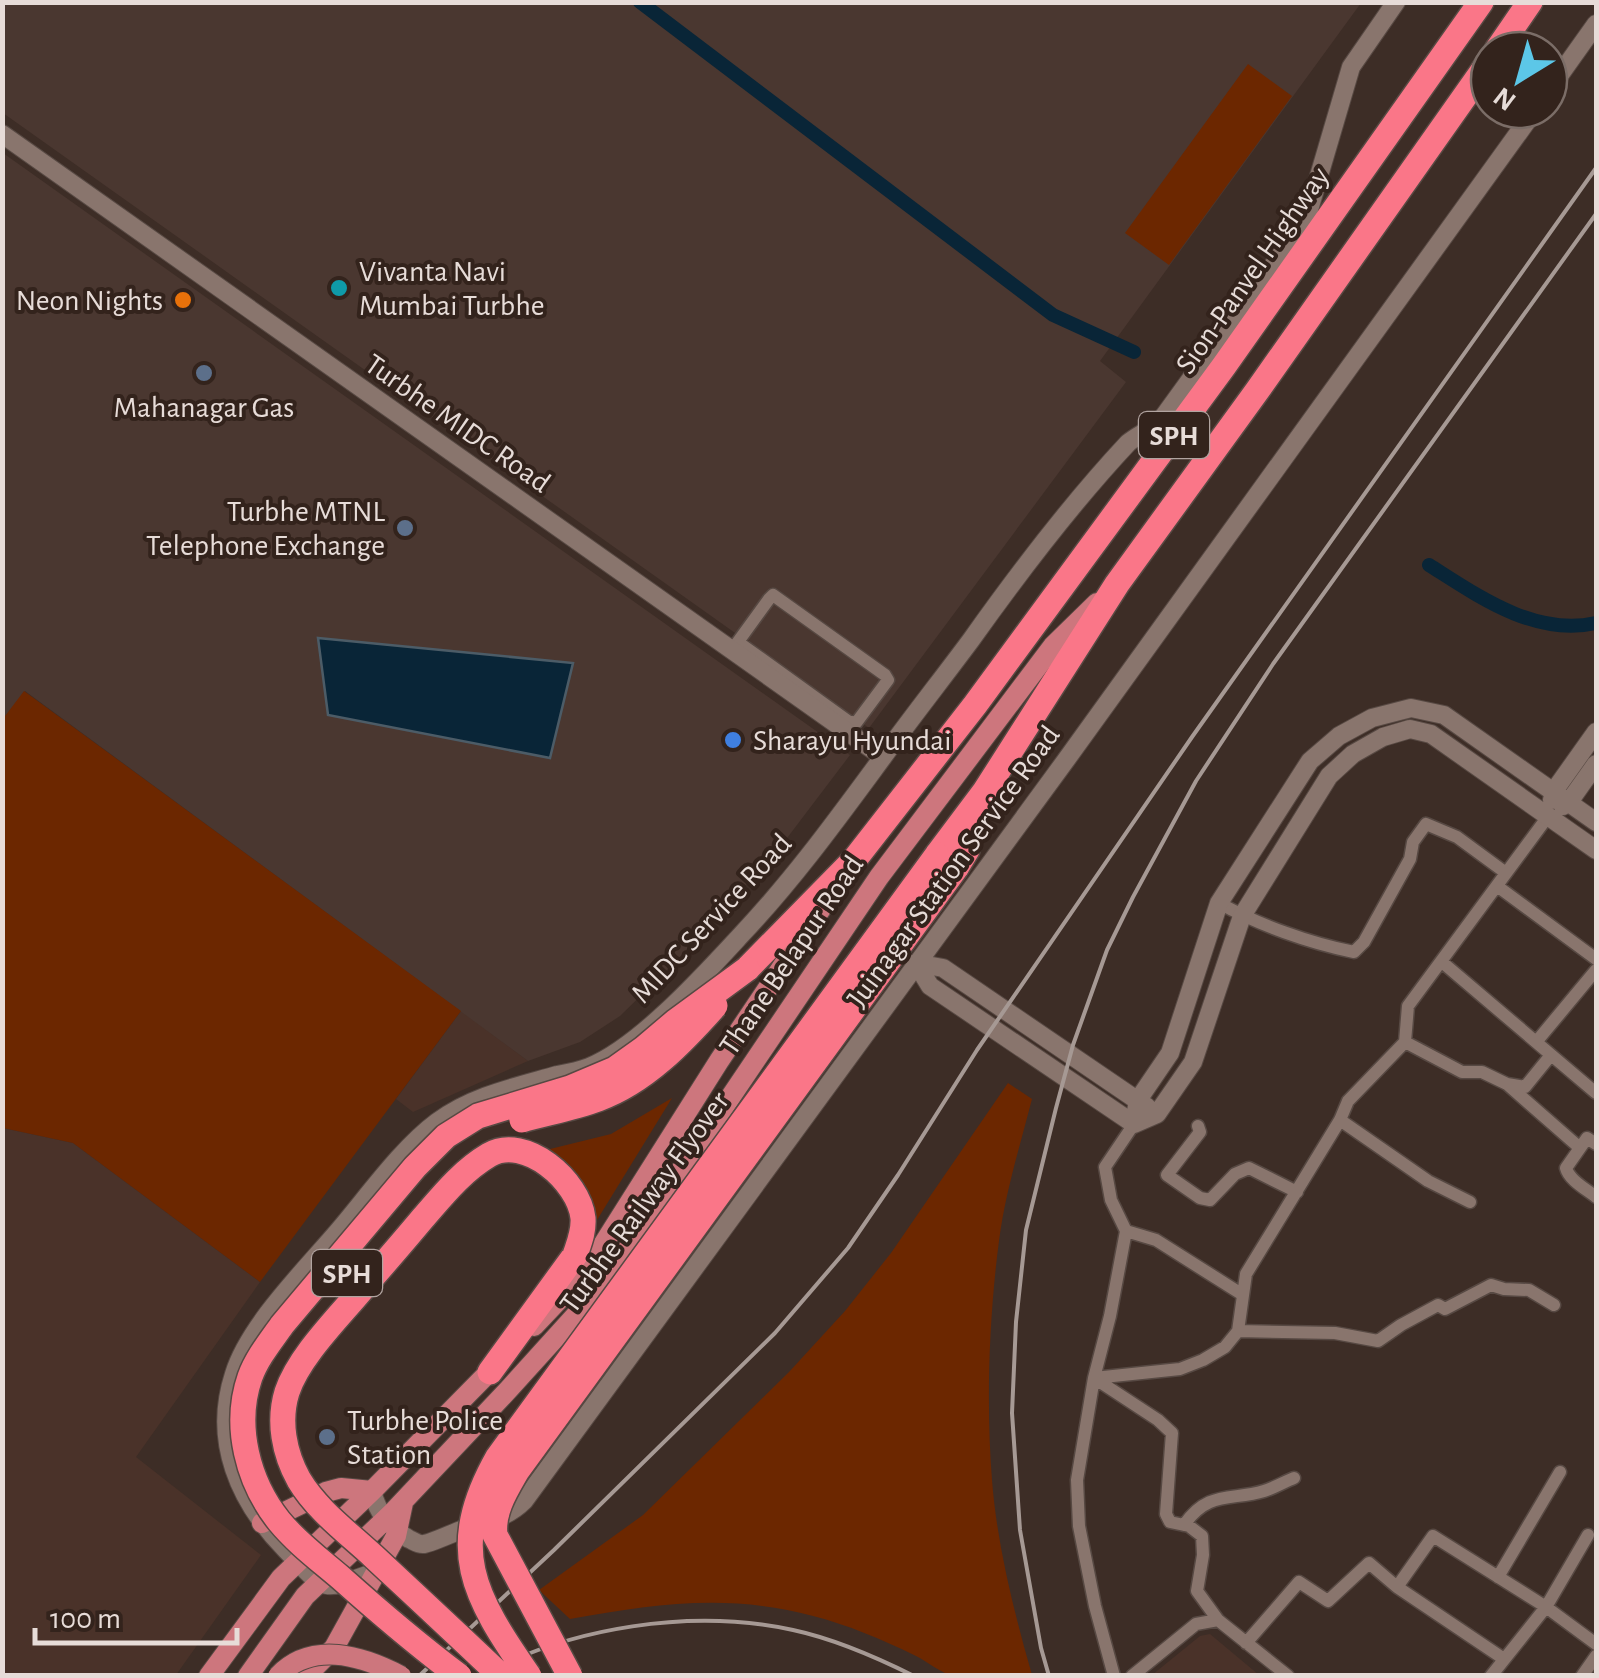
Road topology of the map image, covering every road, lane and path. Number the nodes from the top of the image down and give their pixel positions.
1 (1396, 2) edge
2 (1481, 2) edge
3 (1530, 2) edge
4 (1596, 24) edge
5 (1511, 30) edge
6 (1569, 62) edge
7 (1469, 90) edge
8 (1521, 130) edge
9 (2, 134) edge
10 (1313, 225) junction
11 (1116, 584) junction
12 (735, 646) junction
13 (1596, 732) edge
14 (883, 757) junction
15 (1596, 764) edge
16 (1562, 796) junction
17 (1549, 815) junction
18 (1596, 822) edge
19 (1596, 850) edge
20 (855, 859) junction
21 (947, 862) junction
22 (1506, 873) junction
23 (1497, 886) junction
24 (1219, 903) junction
25 (1242, 916) junction
26 (1596, 958) edge
27 (916, 962) junction
28 (1442, 962) junction
29 (747, 969) junction
30 (1596, 970) edge
31 (1537, 1041) junction
32 (1405, 1042) junction
33 (1551, 1055) junction
34 (1507, 1084) junction
35 (1596, 1092) edge
36 (1138, 1100) junction
37 (1157, 1114) junction
38 (1340, 1120) junction
39 (1134, 1124) junction
40 (1198, 1126) dead end
41 (1596, 1144) edge
42 (1580, 1148) junction
43 (1297, 1192) junction
44 (1596, 1196) edge
45 (1470, 1202) dead end
46 (1126, 1231) junction
47 (1242, 1295) junction
48 (1554, 1304) dead end
49 (1238, 1332) junction
50 (490, 1372) junction
51 (1094, 1378) junction
52 (1560, 1472) dead end
53 (1294, 1478) dead end
54 (372, 1491) junction
55 (262, 1523) junction
56 (1184, 1525) junction
57 (391, 1526) junction
58 (1588, 1535) dead end
59 (298, 1562) junction
60 (375, 1572) junction
61 (1498, 1577) junction
62 (318, 1583) junction
63 (1397, 1587) junction
64 (1546, 1607) junction
65 (1218, 1620) junction
66 (1246, 1643) junction
67 (1596, 1644) edge
68 (1596, 1656) edge
69 (1504, 1659) junction
70 (209, 1676) edge
71 (248, 1676) edge
72 (278, 1676) edge
73 (306, 1676) edge
74 (401, 1676) edge
75 (459, 1676) edge
76 (473, 1676) edge
77 (501, 1676) edge
78 (529, 1676) edge
79 (570, 1676) edge
80 (1114, 1676) edge
81 (1132, 1676) edge
82 (1288, 1676) edge
83 (1491, 1676) edge
84 (1582, 1676) edge

1 - 10 street, MIDC Service Road
2 - 10 highway, Sion-Panvel Highway / SPH
3 - 5 highway
4 - 6 street
7 - 11 highway, SPH
8 - 27 street, Juinagar Station Service Road
9 - 12 street, Turbhe MIDC Road
10 - 14 street, MIDC Service Road
10 - 20 highway, Sion-Panvel Highway / SPH
11 - 21 highway, Turbhe Railway Flyover / SPH
11 - 57 main road, Thane Belapur Road
12 - 12 street
12 - 14 street, Turbhe MIDC Road
13 - 16 street
14 - 55 street, MIDC Service Road
15 - 16 street
16 - 17 street
16 - 18 street
16 - 24 street
17 - 19 street
17 - 22 street
17 - 25 street
20 - 29 highway, SPH
20 - 50 main road, Thane Belapur Road
21 - 78 highway, Turbhe Railway Flyover / SPH, bridge
21 - 79 highway, Turbhe Railway Flyover, bridge
22 - 23 street
22 - 25 street
23 - 26 street
23 - 28 street
24 - 25 street
24 - 36 street
25 - 37 street
27 - 36 street
27 - 39 street
27 - 57 street, Juinagar Station Service Road
28 - 31 street
28 - 32 street
29 - 75 highway, bridge
29 - 76 highway, SPH, bridge
30 - 31 street
31 - 33 street
32 - 34 street
32 - 38 street
33 - 34 street
33 - 35 street
34 - 42 street
36 - 37 street
36 - 39 street
37 - 39 street
38 - 43 street
38 - 45 street
39 - 46 street
40 - 43 street
41 - 42 street
42 - 44 street
43 - 47 street
46 - 47 street
46 - 51 street
47 - 49 street
48 - 49 street
49 - 51 street
50 - 54 main road, Thane Belapur Road
50 - 77 highway, bridge
51 - 56 street
51 - 80 street
52 - 61 street
53 - 56 street
54 - 55 main road
54 - 57 street
54 - 59 main road, Thane Belapur Road
55 - 59 street, MIDC Service Road
56 - 65 street
57 - 60 main road, Thane Belapur Road
57 - 62 main road, Thane Belapur Road
58 - 64 street
59 - 62 street, MIDC Service Road
59 - 70 main road, Thane Belapur Road
60 - 62 street
60 - 73 main road, Thane Belapur Road
61 - 63 street
61 - 64 street
62 - 71 main road, Thane Belapur Road
63 - 66 street
63 - 69 street
64 - 67 street
64 - 69 street
65 - 66 street
65 - 81 street
66 - 82 street
68 - 84 street
69 - 83 street
72 - 74 main road, bridge

